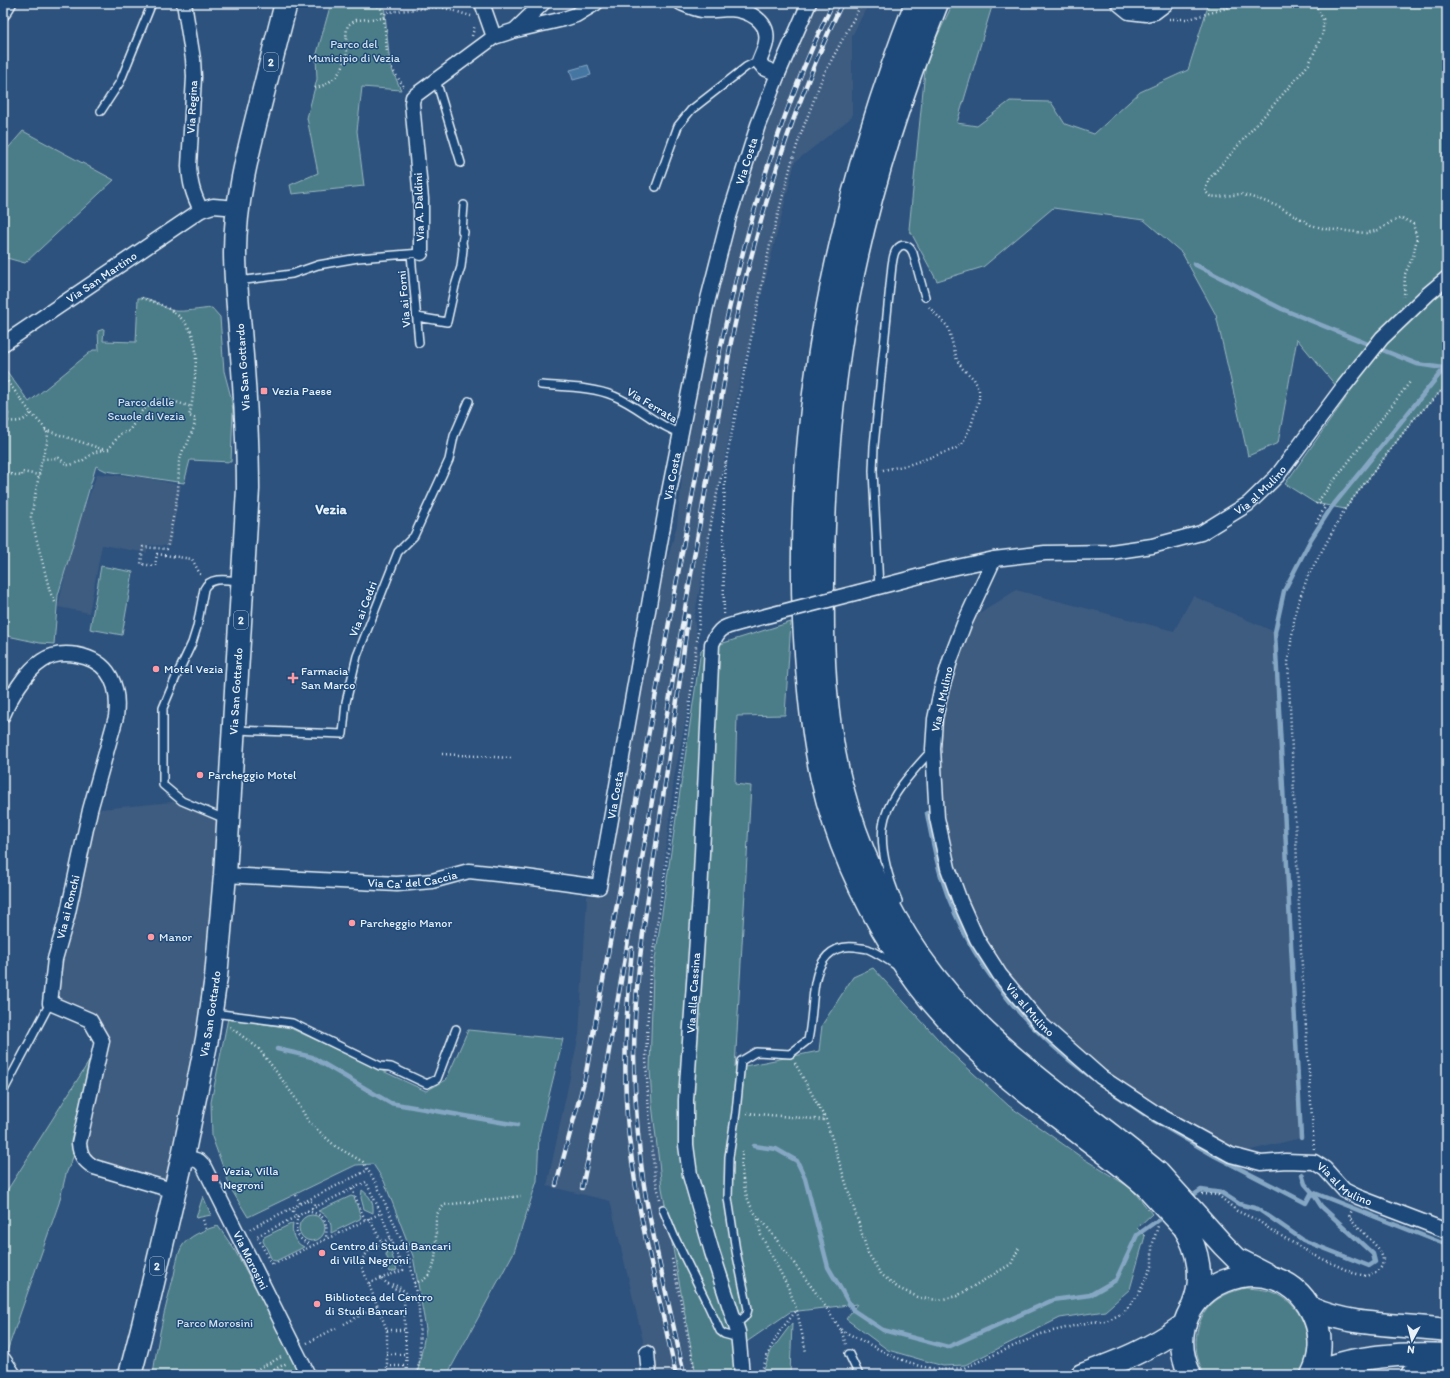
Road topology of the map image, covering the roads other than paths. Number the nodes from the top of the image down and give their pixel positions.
1 (9, 3) edge
2 (152, 3) edge
3 (184, 3) edge
4 (286, 3) edge
5 (482, 3) edge
6 (543, 3) edge
7 (596, 3) edge
8 (681, 3) edge
9 (809, 3) edge
10 (916, 3) edge
11 (937, 3) edge
12 (1118, 3) edge
13 (1166, 3) edge
14 (3, 12) edge
15 (516, 30) junction
16 (494, 37) junction
17 (759, 62) junction
18 (778, 74) junction
19 (436, 80) junction
20 (101, 111) dead end
21 (461, 163) dead end
22 (656, 187) dead end
23 (464, 205) dead end
24 (238, 208) junction
25 (201, 210) junction
26 (416, 253) junction
27 (1447, 278) edge
28 (236, 282) junction
29 (925, 297) road end
30 (417, 317) junction
31 (419, 343) dead end
32 (3, 344) edge
33 (541, 385) dead end
34 (468, 401) dead end
35 (682, 434) junction
36 (994, 559) junction
37 (244, 581) junction
38 (879, 587) junction
39 (726, 627) joint
40 (3, 715) edge
41 (234, 730) junction
42 (933, 749) junction
43 (228, 820) junction
44 (225, 875) junction
45 (599, 887) joint
46 (900, 906) dead end
47 (905, 920) dead end
48 (918, 969) junction
49 (50, 1003) junction
50 (212, 1013) junction
51 (456, 1029) dead end
52 (3, 1092) edge
53 (183, 1156) junction
54 (174, 1191) junction
55 (663, 1209) road end
56 (1190, 1221) junction
57 (1447, 1231) edge
58 (1276, 1279) junction
59 (1310, 1308) junction
60 (1189, 1315) junction
61 (736, 1324) junction
62 (1447, 1330) edge
63 (739, 1338) junction
64 (647, 1353) dead end
65 (849, 1354) road end
66 (1447, 1355) edge
67 (3, 1359) edge
68 (1447, 1368) edge
69 (14, 1375) edge
70 (130, 1375) edge
71 (308, 1375) edge
72 (650, 1375) edge
73 (742, 1375) edge
74 (859, 1375) edge
75 (1082, 1375) edge
76 (1190, 1375) edge
77 (1313, 1375) edge
78 (1412, 1375) edge

1 - 14 street
2 - 20 lane
3 - 25 street, Via Regina
4 - 24 main road, Via San Gottardo / 2
5 - 16 street
6 - 15 street
7 - 15 street
8 - 17 street
9 - 18 street, Via Costa
10 - 48 main road
11 - 48 main road
12 - 13 street
15 - 16 street
16 - 19 street
17 - 18 street
17 - 22 lane
18 - 35 street, Via Costa
19 - 21 lane
19 - 26 street, Via A. Daldini
23 - 30 lane
24 - 25 street
24 - 28 main road, Via San Gottardo / 2
25 - 32 street, Via San Martino
26 - 28 lane, Via A. Daldini
26 - 30 lane, Via ai Forni
27 - 36 street, Via al Mulino
28 - 37 main road, Via San Gottardo / 2
29 - 38 lane
30 - 31 lane, Via ai Forni
33 - 35 lane, Via Ferrata
34 - 41 lane, Via ai Cedri
35 - 45 street, Via Costa
36 - 38 street, Via al Mulino
36 - 42 street, Via al Mulino
37 - 41 main road, Via San Gottardo / 2
37 - 43 lane
38 - 39 street, Via al Mulino, bridge
39 - 61 street, Via alla Cassina
40 - 49 street, Via ai Ronchi
41 - 43 main road, Via San Gottardo / 2
42 - 46 lane
42 - 57 street, Via al Mulino
43 - 44 main road, Via San Gottardo / 2
44 - 45 street, Via Ca' del Caccia
44 - 50 main road, Via San Gottardo / 2
47 - 48 lane
48 - 56 main road, bridge
48 - 61 lane
49 - 52 lane
49 - 54 street
50 - 51 lane
50 - 53 main road, Via San Gottardo / 2
53 - 54 main road, Via San Gottardo / 2
53 - 71 street, Via Morosini
54 - 70 main road, Via San Gottardo / 2
55 - 63 lane
56 - 58 main road
56 - 60 main road
58 - 59 main road
58 - 60 main road
59 - 62 main road
59 - 77 main road
60 - 75 main road
60 - 76 main road
61 - 63 street, Via alla Cassina
63 - 73 street, Via alla Cassina
64 - 72 street
65 - 74 lane
66 - 77 main road
67 - 69 street
68 - 78 main road

